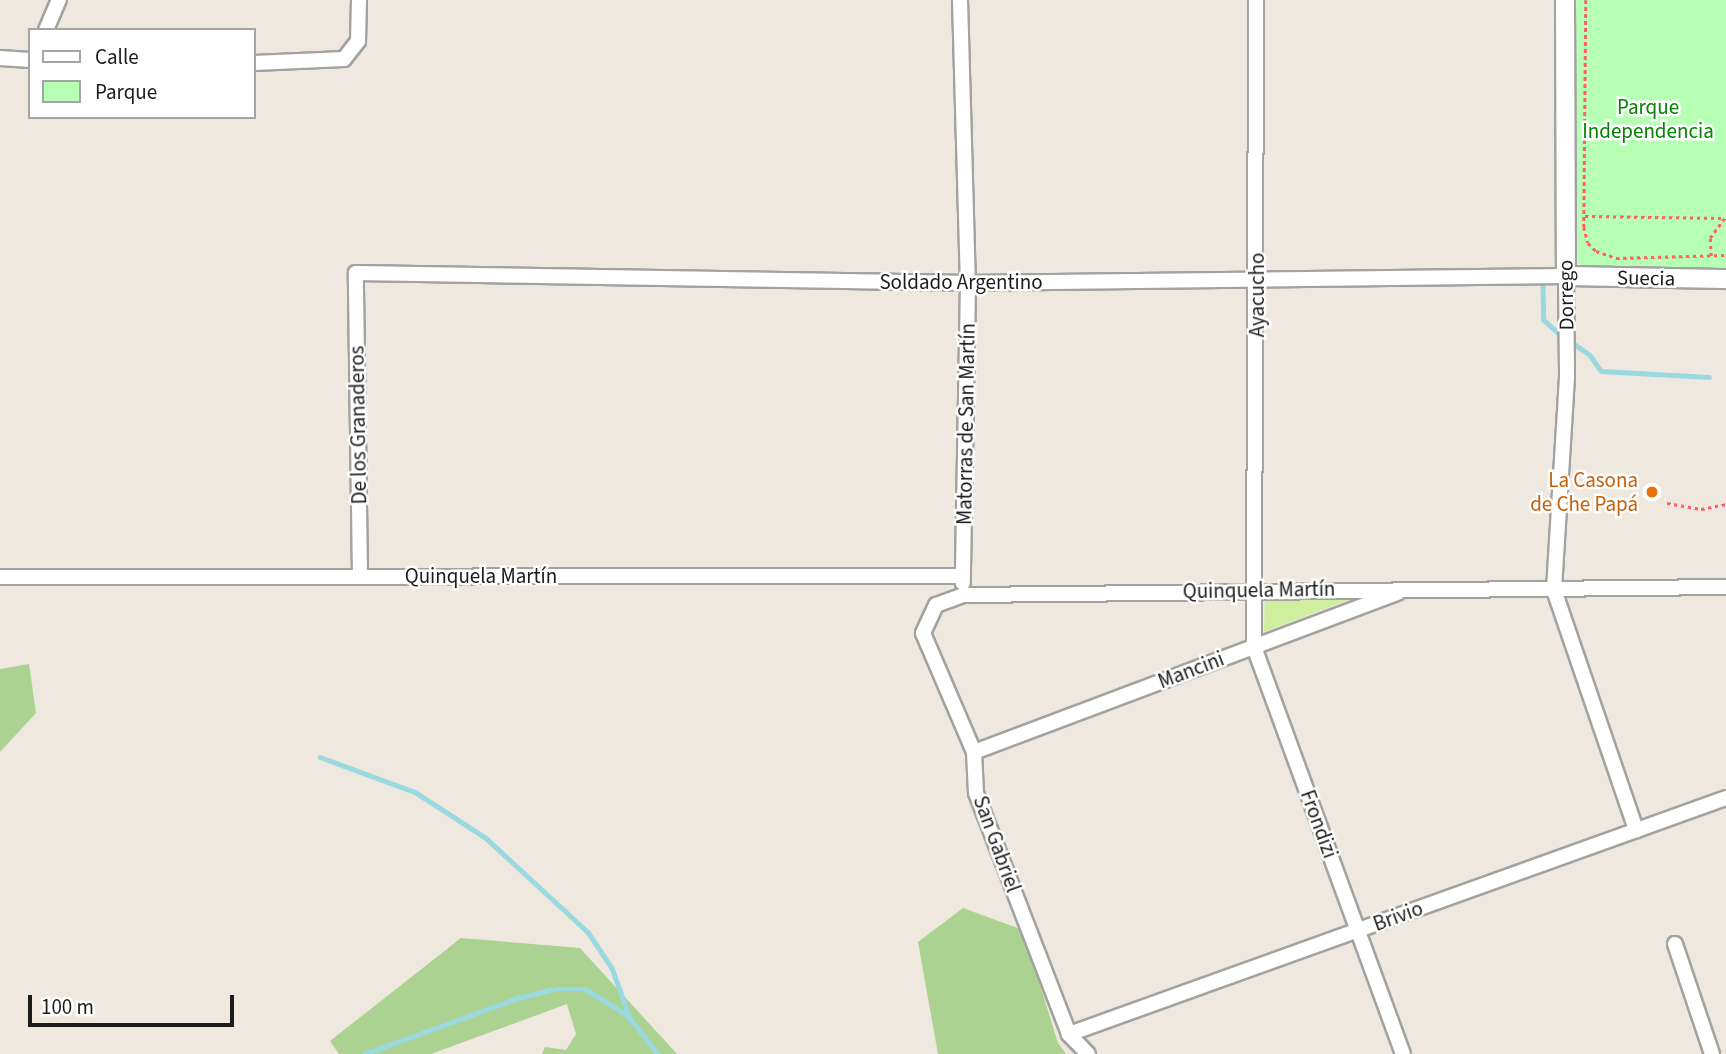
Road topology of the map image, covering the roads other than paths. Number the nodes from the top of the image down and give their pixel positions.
1 (59, 0) edge
2 (359, 0) edge
3 (960, 0) edge
4 (1256, 0) edge
5 (1565, 0) edge
6 (47, 28) edge
7 (0, 58) edge
8 (28, 60) edge
9 (256, 62) edge
10 (356, 273) joint
11 (1566, 276) junction
12 (1726, 279) edge
13 (1258, 280) junction
14 (968, 283) junction
15 (0, 576) edge
16 (360, 576) junction
17 (962, 576) junction
18 (1726, 587) edge
19 (1409, 589) junction
20 (1256, 590) junction
21 (1554, 590) junction
22 (964, 595) junction
23 (1254, 647) junction
24 (974, 752) junction
25 (1726, 798) edge
26 (1636, 830) junction
27 (1357, 930) junction
28 (1675, 944) dead end
29 (1069, 1034) junction
30 (1088, 1054) edge
31 (1403, 1054) edge
32 (1712, 1054) edge

1 - 6 street
2 - 9 street
3 - 14 street, Matorras de San Martín
4 - 13 street, Ayacucho
5 - 11 street, Dorrego
7 - 8 street
10 - 14 street, Soldado Argentino
10 - 16 street, De los Granaderos
11 - 12 street, Suecia
11 - 13 street, Soldado Argentino
11 - 21 street, Dorrego
13 - 14 street, Soldado Argentino
13 - 20 street, Ayacucho
14 - 17 street, Matorras de San Martín
15 - 16 street, Quinquela Martín
16 - 17 street, Quinquela Martín
17 - 22 street, Matorras de San Martín
18 - 21 street, Quinquela Martín
19 - 20 street, Quinquela Martín
19 - 21 street, Quinquela Martín
19 - 23 street, Mancini
20 - 22 street, Quinquela Martín
20 - 23 street, Frondizi
21 - 26 street
22 - 24 street, San Gabriel
23 - 24 street, Mancini
23 - 27 street, Frondizi
24 - 29 street, San Gabriel
25 - 26 street, Brivio
26 - 27 street, Brivio
27 - 29 street, Brivio
27 - 31 street, Frondizi
28 - 32 street
29 - 30 street

